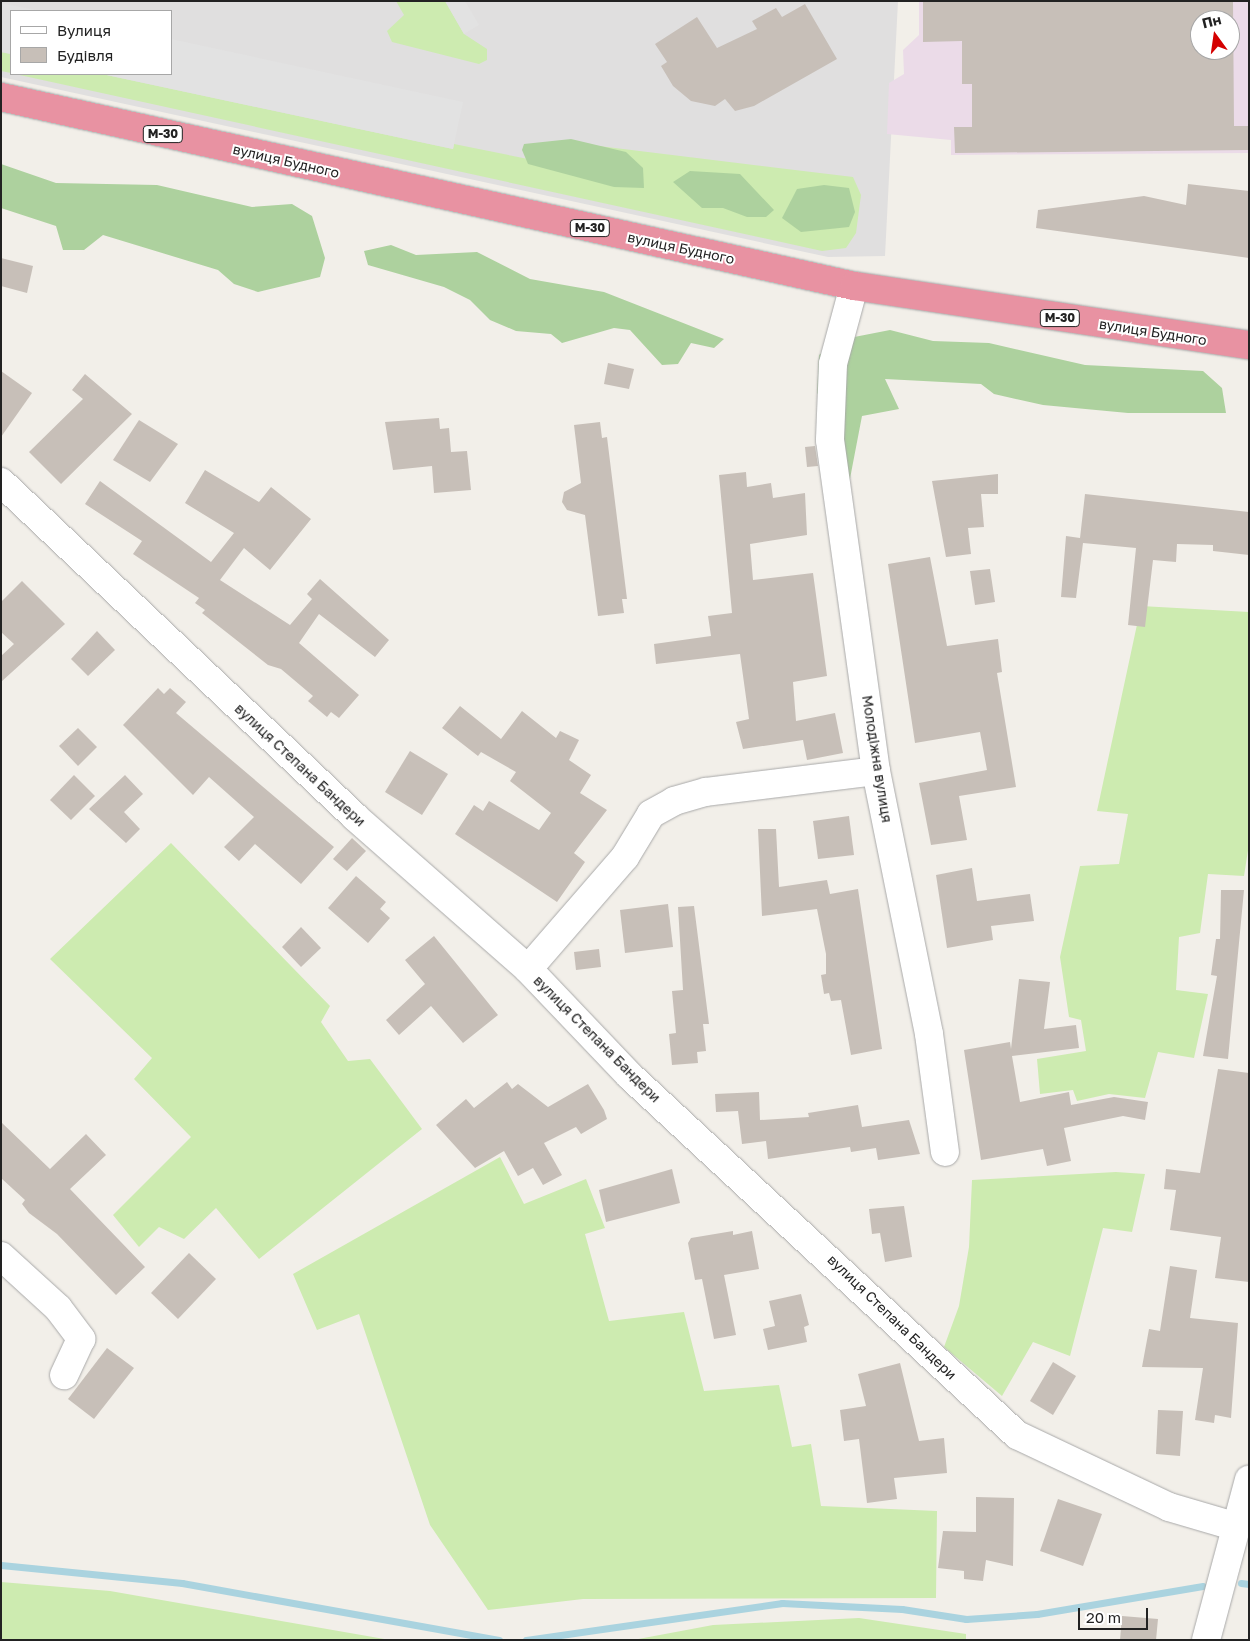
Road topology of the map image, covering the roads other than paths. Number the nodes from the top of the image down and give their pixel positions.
1 (1, 97) edge
2 (854, 286) junction
3 (1249, 345) edge
4 (1, 482) edge
5 (876, 771) junction
6 (528, 969) junction
7 (945, 1152) dead end
8 (1, 1256) edge
9 (64, 1375) dead end
10 (1249, 1480) edge
11 (1237, 1527) junction
12 (1206, 1640) edge

1 - 2 highway, вулиця Будного / М-30
2 - 3 highway, вулиця Будного / М-30
2 - 5 street, Молодіжна вулиця
4 - 6 street, вулиця Степана Бандери
5 - 6 street
5 - 7 street, Молодіжна вулиця
6 - 11 street, вулиця Степана Бандери
8 - 9 street
10 - 11 street
11 - 12 street

